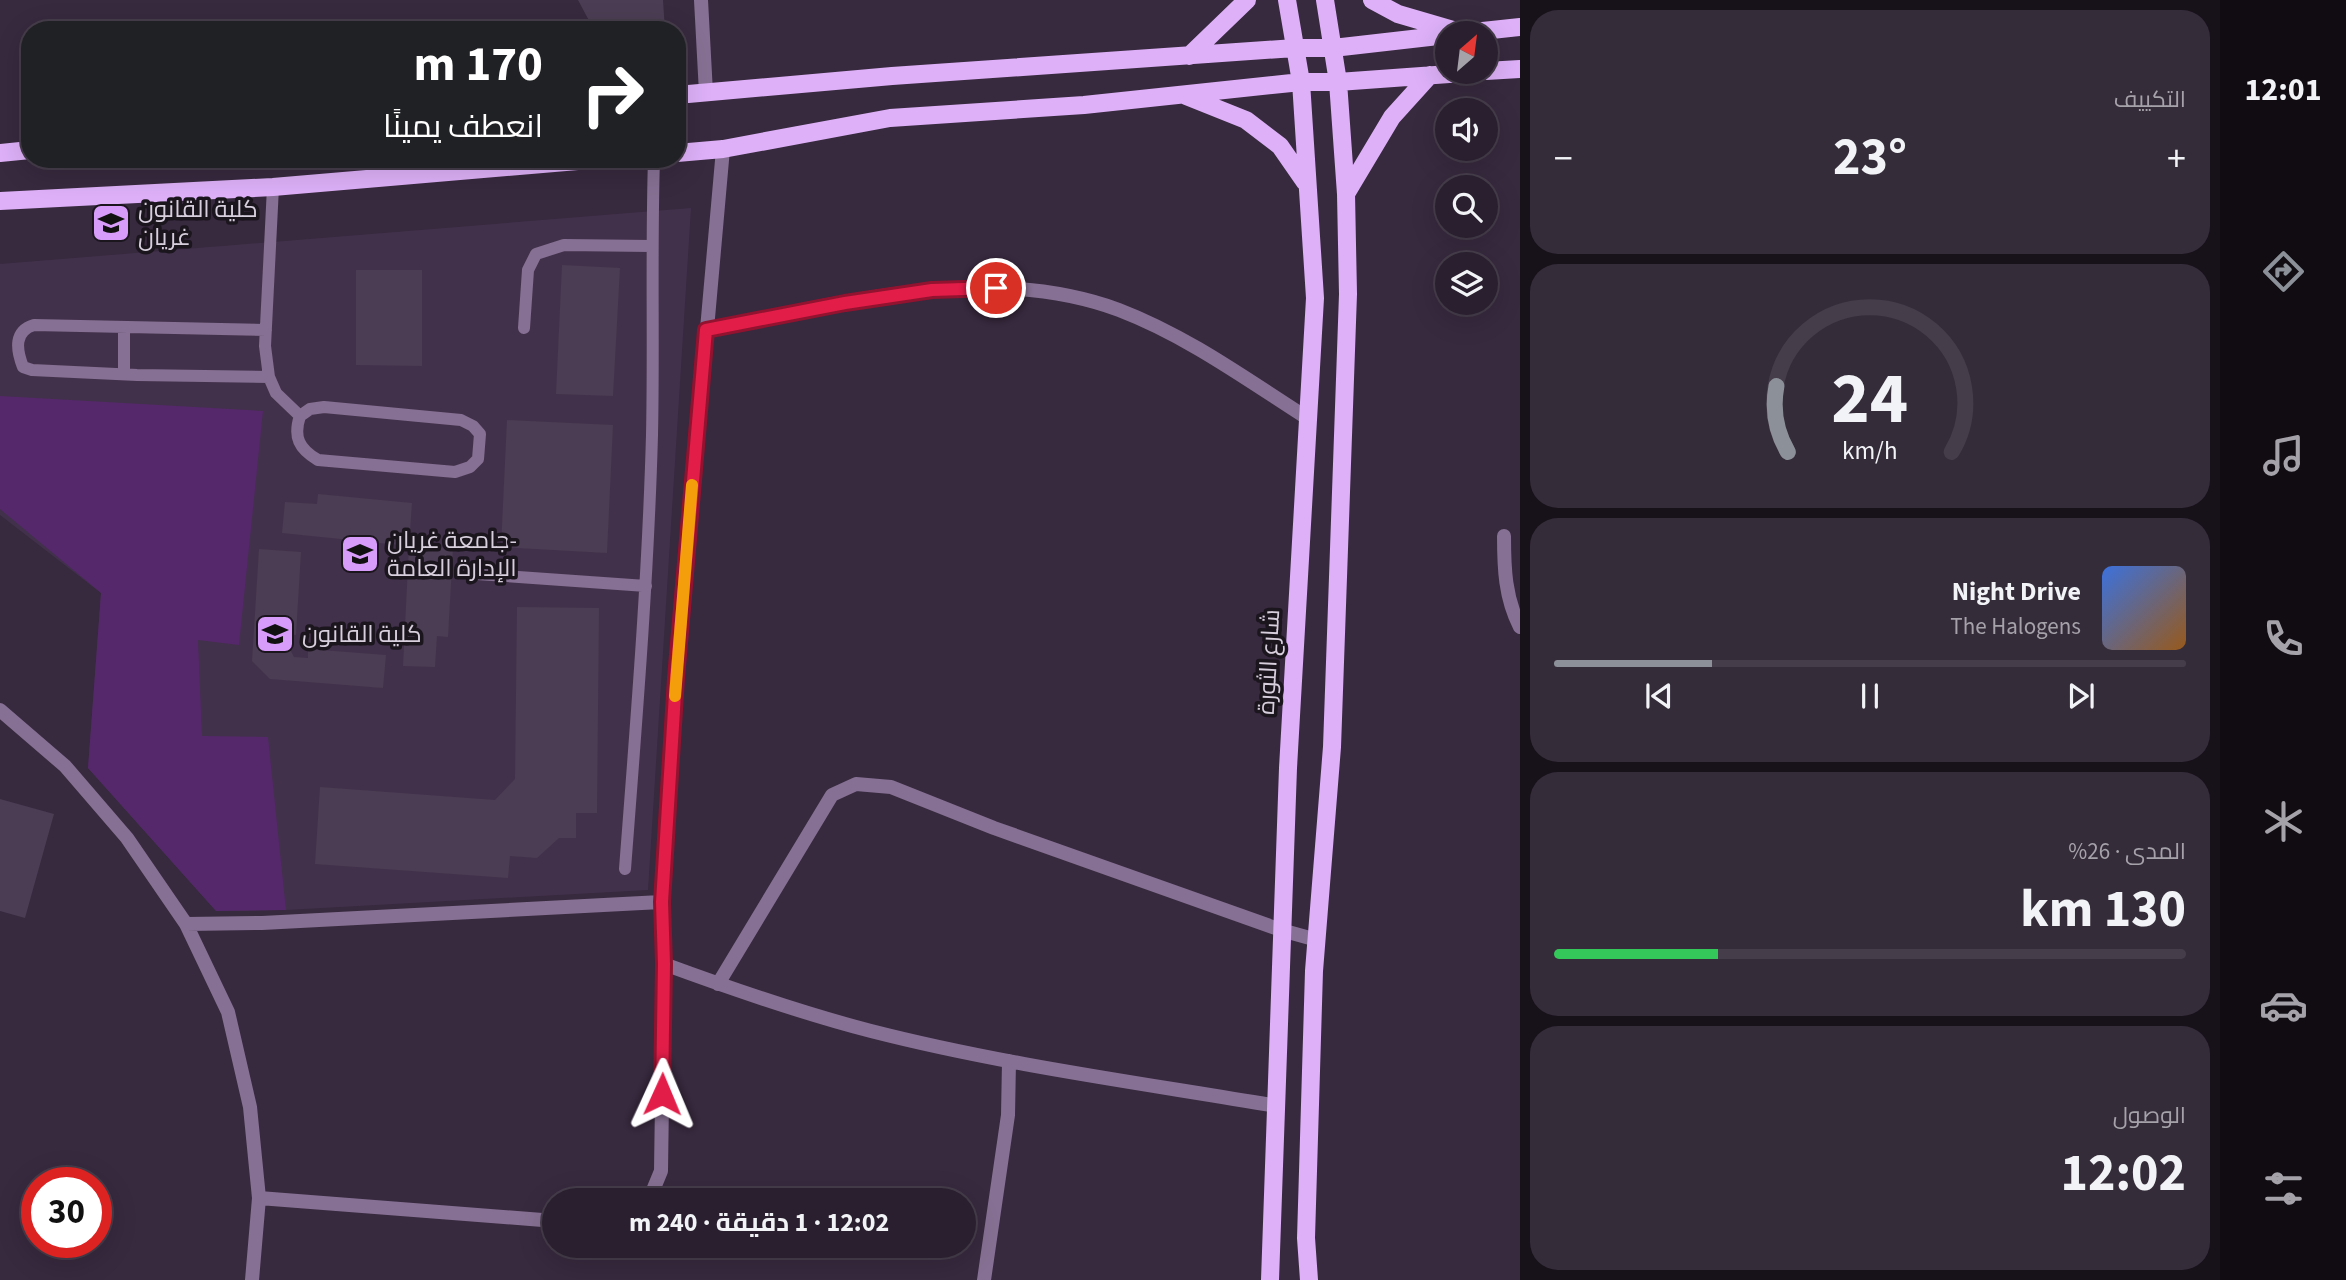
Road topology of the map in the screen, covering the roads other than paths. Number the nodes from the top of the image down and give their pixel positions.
1 (701, 0) edge
2 (1247, 0) edge
3 (1287, 0) edge
4 (1325, 0) edge
5 (1372, 0) edge
6 (1435, 25) edge
7 (1520, 27) edge
8 (1498, 29) edge
9 (1435, 36) edge
10 (1295, 48) junction
11 (1333, 48) junction
12 (1189, 56) junction
13 (1520, 69) edge
14 (1498, 70) edge
15 (1430, 75) junction
16 (1435, 75) edge
17 (1301, 82) junction
18 (1338, 82) junction
19 (706, 93) junction
20 (686, 94) edge
21 (1183, 95) junction
22 (723, 149) junction
23 (21, 151) edge
24 (686, 152) edge
25 (0, 153) edge
26 (496, 168) edge
27 (654, 168) edge
28 (1306, 184) junction
29 (273, 187) junction
30 (1346, 194) junction
31 (0, 201) edge
32 (651, 246) junction
33 (124, 327) junction
34 (524, 328) dead end
35 (266, 330) junction
36 (706, 330) junction
37 (124, 374) junction
38 (268, 377) junction
39 (300, 416) junction
40 (1307, 418) junction
41 (1504, 536) dead end
42 (477, 574) dead end
43 (646, 586) junction
44 (1520, 627) edge
45 (0, 710) edge
46 (625, 869) dead end
47 (662, 902) junction
48 (186, 924) junction
49 (1281, 930) junction
50 (1317, 940) junction
51 (664, 964) junction
52 (718, 984) junction
53 (1009, 1060) junction
54 (1277, 1106) junction
55 (654, 1188) edge
56 (259, 1198) junction
57 (542, 1220) edge
58 (252, 1280) edge
59 (984, 1280) edge
60 (1270, 1280) edge
61 (1309, 1280) edge

1 - 19 street
2 - 12 main road
3 - 10 main road, شارع الثورة
4 - 11 main road
5 - 6 main road
7 - 8 main road
9 - 11 main road
10 - 11 main road
10 - 12 main road
10 - 17 main road, شارع الثورة
11 - 18 main road
12 - 19 main road
13 - 14 main road
15 - 16 main road
15 - 18 main road
15 - 30 main road
17 - 18 main road
17 - 21 main road
17 - 28 main road, شارع الثورة
18 - 30 main road
19 - 20 main road
21 - 22 main road
21 - 28 main road
22 - 24 main road
22 - 36 street
23 - 25 main road
26 - 29 main road
27 - 32 lane
28 - 40 main road, شارع الثورة
29 - 31 main road
29 - 35 lane
30 - 50 main road
32 - 34 lane
32 - 43 lane
33 - 35 lane
33 - 37 lane
33 - 37 lane
35 - 38 lane
36 - 40 street
36 - 47 street
37 - 38 lane
38 - 39 lane
39 - 39 lane
40 - 49 main road, شارع الثورة
41 - 44 street
42 - 43 lane
43 - 46 lane
45 - 48 street
47 - 48 street
47 - 51 street
48 - 56 street
49 - 50 street
49 - 52 street
49 - 54 main road, شارع الثورة
50 - 61 main road
51 - 52 street
51 - 55 street
52 - 53 street
53 - 54 street
53 - 59 street
54 - 60 main road, شارع الثورة
56 - 57 street
56 - 58 street

